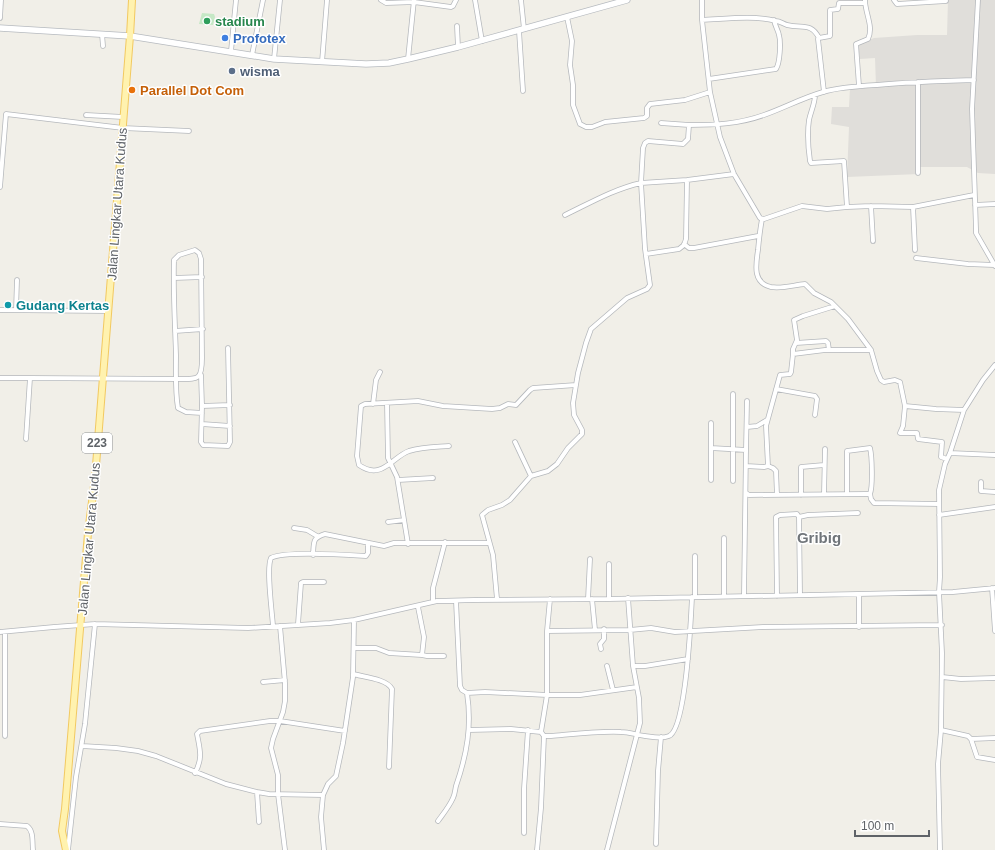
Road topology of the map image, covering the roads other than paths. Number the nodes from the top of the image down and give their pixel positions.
1 (1, 0) edge
2 (132, 0) edge
3 (236, 0) edge
4 (263, 0) edge
5 (280, 0) edge
6 (327, 0) edge
7 (381, 0) edge
8 (456, 0) edge
9 (475, 0) edge
10 (521, 0) edge
11 (625, 0) edge
12 (702, 0) edge
13 (894, 0) edge
14 (978, 0) edge
15 (414, 1) edge
16 (946, 1) dead end
17 (865, 2) edge
18 (567, 17) junction
19 (0, 18) edge
20 (702, 20) junction
21 (774, 20) junction
22 (457, 26) dead end
23 (0, 28) edge
24 (522, 30) junction
25 (102, 34) junction
26 (130, 36) junction
27 (819, 38) junction
28 (482, 41) junction
29 (103, 46) dead end
30 (458, 47) junction
31 (231, 51) junction
32 (252, 55) junction
33 (274, 58) junction
34 (408, 59) junction
35 (322, 62) junction
36 (709, 80) junction
37 (974, 80) junction
38 (918, 82) junction
39 (859, 86) junction
40 (523, 91) dead end
41 (710, 92) junction
42 (824, 92) junction
43 (815, 95) junction
44 (86, 115) dead end
45 (123, 117) junction
46 (661, 123) dead end
47 (689, 125) junction
48 (717, 125) junction
49 (123, 128) junction
50 (189, 131) dead end
51 (918, 173) dead end
52 (734, 174) junction
53 (687, 180) junction
54 (641, 183) junction
55 (0, 187) edge
56 (974, 195) junction
57 (995, 204) edge
58 (975, 205) junction
59 (870, 206) junction
60 (847, 207) junction
61 (913, 208) junction
62 (565, 216) dead end
63 (762, 219) junction
64 (758, 236) junction
65 (873, 242) dead end
66 (684, 244) junction
67 (915, 250) dead end
68 (646, 254) junction
69 (916, 258) dead end
70 (995, 266) edge
71 (202, 276) junction
72 (174, 278) junction
73 (17, 280) dead end
74 (835, 306) junction
75 (0, 310) edge
76 (16, 310) junction
77 (108, 311) junction
78 (203, 329) junction
79 (175, 331) junction
80 (796, 343) junction
81 (228, 348) dead end
82 (829, 350) junction
83 (871, 350) junction
84 (793, 354) junction
85 (994, 368) edge
86 (380, 372) dead end
87 (201, 374) junction
88 (0, 378) edge
89 (30, 378) junction
90 (103, 379) junction
91 (177, 379) junction
92 (576, 385) junction
93 (776, 389) junction
94 (733, 394) dead end
95 (747, 400) dead end
96 (387, 403) junction
97 (373, 404) junction
98 (230, 405) junction
99 (202, 406) junction
100 (905, 406) junction
101 (964, 410) junction
102 (202, 414) junction
103 (815, 415) dead end
104 (767, 420) junction
105 (710, 423) dead end
106 (202, 424) junction
107 (230, 426) junction
108 (747, 428) junction
109 (26, 439) dead end
110 (515, 442) dead end
111 (449, 446) dead end
112 (710, 448) junction
113 (825, 449) dead end
114 (733, 450) junction
115 (746, 450) junction
116 (950, 453) junction
117 (995, 455) edge
118 (947, 459) junction
119 (391, 464) junction
120 (824, 465) junction
121 (746, 466) junction
122 (768, 466) junction
123 (530, 476) junction
124 (433, 478) dead end
125 (398, 480) junction
126 (711, 480) dead end
127 (733, 481) dead end
128 (981, 482) dead end
129 (995, 492) edge
130 (746, 493) junction
131 (824, 494) junction
132 (846, 494) junction
133 (870, 494) junction
134 (777, 495) junction
135 (801, 495) junction
136 (939, 504) junction
137 (995, 507) edge
138 (858, 513) dead end
139 (939, 515) junction
140 (799, 517) junction
141 (404, 520) junction
142 (388, 522) dead end
143 (294, 528) dead end
144 (724, 538) dead end
145 (315, 539) junction
146 (446, 542) junction
147 (368, 543) junction
148 (489, 543) junction
149 (408, 544) junction
150 (313, 554) junction
151 (696, 556) dead end
152 (590, 559) dead end
153 (610, 564) dead end
154 (324, 582) dead end
155 (994, 588) edge
156 (939, 592) junction
157 (859, 594) junction
158 (800, 595) junction
159 (724, 596) junction
160 (744, 596) junction
161 (777, 596) junction
162 (693, 597) junction
163 (590, 598) junction
164 (628, 598) junction
165 (497, 599) junction
166 (550, 599) junction
167 (609, 599) junction
168 (456, 601) junction
169 (433, 602) junction
170 (418, 606) junction
171 (354, 620) junction
172 (95, 624) junction
173 (298, 624) junction
174 (81, 625) junction
175 (942, 625) junction
176 (273, 626) junction
177 (280, 626) junction
178 (859, 627) junction
179 (604, 629) junction
180 (595, 630) junction
181 (630, 630) junction
182 (546, 631) junction
183 (690, 631) junction
184 (995, 631) edge
185 (0, 632) edge
186 (5, 632) junction
187 (354, 648) junction
188 (600, 649) dead end
189 (422, 655) junction
190 (444, 656) dead end
191 (688, 658) junction
192 (607, 666) dead end
193 (633, 666) junction
194 (353, 674) junction
195 (942, 677) junction
196 (995, 678) edge
197 (284, 680) junction
198 (263, 682) dead end
199 (637, 687) junction
200 (613, 690) junction
201 (467, 693) junction
202 (547, 696) junction
203 (280, 721) junction
204 (470, 730) junction
205 (528, 730) junction
206 (941, 730) junction
207 (345, 731) junction
208 (543, 734) junction
209 (637, 735) junction
210 (5, 736) dead end
211 (661, 737) junction
212 (995, 738) edge
213 (971, 739) junction
214 (82, 746) junction
215 (995, 760) edge
216 (389, 767) dead end
217 (195, 773) junction
218 (257, 792) junction
219 (278, 794) junction
220 (323, 795) junction
221 (438, 821) dead end
222 (259, 822) dead end
223 (0, 824) edge
224 (524, 834) dead end
225 (656, 844) dead end
226 (32, 850) edge
227 (67, 850) edge
228 (285, 850) edge
229 (324, 850) edge
230 (537, 850) edge
231 (607, 850) edge
232 (940, 850) edge

1 - 19 street
2 - 26 main road, 223
3 - 31 street
4 - 32 street
5 - 33 street
6 - 35 street
7 - 15 street
8 - 15 street
9 - 28 street
10 - 24 street
11 - 18 main road
12 - 20 street
13 - 16 street
14 - 37 street
15 - 34 street
17 - 27 street
17 - 39 street
18 - 24 main road
18 - 41 street
20 - 21 street
20 - 36 street
21 - 27 street
21 - 36 street
22 - 30 street
23 - 25 main road
24 - 28 main road
24 - 40 street
25 - 26 main road
25 - 29 street
26 - 31 main road
26 - 45 main road, Jalan Lingkar Utara Kudus / 223
27 - 42 street
28 - 30 main road
30 - 34 main road
31 - 32 main road
32 - 33 main road
33 - 35 main road
34 - 35 main road
36 - 41 street
37 - 38 street
37 - 56 street
38 - 39 street
38 - 51 street
39 - 42 street
41 - 48 street
42 - 43 street
43 - 48 street
43 - 60 street
44 - 45 street
45 - 49 main road, Jalan Lingkar Utara Kudus / 223
46 - 47 street
47 - 48 street
47 - 54 street
48 - 52 street
49 - 50 street
49 - 55 street
49 - 77 main road, Jalan Lingkar Utara Kudus / 223
52 - 53 street
52 - 63 street
53 - 54 street
53 - 66 street
54 - 62 street
54 - 68 street
56 - 58 street
56 - 61 street
57 - 58 street
58 - 70 street
59 - 60 street
59 - 61 street
59 - 65 street
60 - 63 street
61 - 67 street
63 - 64 street
64 - 66 street
64 - 74 street
66 - 68 street
68 - 92 street
69 - 70 street
71 - 72 street
71 - 72 street
71 - 78 street
72 - 79 street
73 - 76 street
74 - 80 street
74 - 83 street
75 - 76 street
76 - 77 street
77 - 90 main road, Jalan Lingkar Utara Kudus / 223
78 - 79 street
78 - 87 street
79 - 91 street
80 - 82 street
80 - 84 street
81 - 98 street
82 - 83 street
82 - 84 street
83 - 100 street
84 - 93 street
85 - 101 street
86 - 97 street
87 - 91 street
87 - 99 street
88 - 89 street
89 - 90 street
89 - 109 street
90 - 91 street
90 - 174 main road, Jalan Lingkar Utara Kudus / 223
91 - 102 street
92 - 96 street
92 - 123 street
93 - 103 street
93 - 104 street
94 - 114 street
95 - 108 street
96 - 97 street
96 - 119 street
97 - 119 street
98 - 99 street
98 - 107 street
99 - 102 street
100 - 101 street
100 - 118 street
101 - 116 street
102 - 106 street
104 - 108 street
104 - 122 street
105 - 112 street
106 - 107 street
106 - 107 street
108 - 115 street
110 - 123 street
111 - 119 street
112 - 114 street
112 - 126 street
113 - 120 street
114 - 115 street
114 - 127 street
115 - 121 street
116 - 117 street
116 - 118 street
118 - 136 street
119 - 125 street
120 - 131 street
120 - 135 street
121 - 122 street
121 - 130 street
122 - 134 street
123 - 148 street
124 - 125 street
125 - 141 street
128 - 129 street
130 - 134 street
130 - 160 street
131 - 132 street
131 - 135 street
132 - 133 street
132 - 133 street
133 - 136 street
134 - 135 street
136 - 139 street
137 - 139 street
138 - 140 street
139 - 156 street
140 - 158 street
140 - 161 street
141 - 142 street
141 - 149 street
143 - 145 street
144 - 159 street
145 - 147 street
145 - 150 street
146 - 148 street
146 - 149 street
146 - 169 street
147 - 149 street
147 - 150 street
148 - 165 street
150 - 176 street
151 - 162 street
152 - 163 street
153 - 167 street
154 - 173 street
155 - 156 street
155 - 184 street
156 - 157 street
156 - 175 street
157 - 158 street
157 - 178 street
158 - 161 street
159 - 160 street
159 - 162 street
160 - 161 street
162 - 164 street
162 - 183 street
163 - 166 street
163 - 167 street
163 - 180 street
164 - 167 street
164 - 181 street
165 - 166 street
165 - 168 street
166 - 182 street
168 - 169 street
168 - 201 street
169 - 170 street
170 - 171 street
170 - 189 street
171 - 173 street
171 - 187 street
172 - 174 street
172 - 176 street
172 - 214 street
173 - 177 street
174 - 186 street
174 - 227 main road, Jalan Lingkar Utara Kudus / 223
175 - 178 street
175 - 195 street
176 - 177 street
177 - 197 street
178 - 183 street
179 - 180 street
179 - 181 street
179 - 188 street
180 - 182 street
181 - 183 street
181 - 193 street
182 - 202 street
183 - 191 street
185 - 186 street
186 - 210 street
187 - 189 street
187 - 194 street
189 - 190 street
191 - 193 street
191 - 211 street
192 - 200 street
193 - 199 street
194 - 207 street
194 - 216 street
195 - 196 street
195 - 206 street
197 - 198 street
197 - 203 street
199 - 200 street
199 - 209 street
200 - 202 street
201 - 202 street
201 - 204 street
202 - 208 street
203 - 207 street
203 - 217 street
203 - 219 street
204 - 205 street
204 - 221 street
205 - 208 street
205 - 224 street
206 - 213 street
206 - 232 street
207 - 220 street
208 - 209 street
208 - 230 street
209 - 211 street
209 - 231 street
211 - 225 street
212 - 213 street
213 - 215 street
214 - 217 street
214 - 227 street
217 - 218 street
218 - 219 street
218 - 222 street
219 - 220 street
219 - 228 street
220 - 229 street
223 - 226 street

